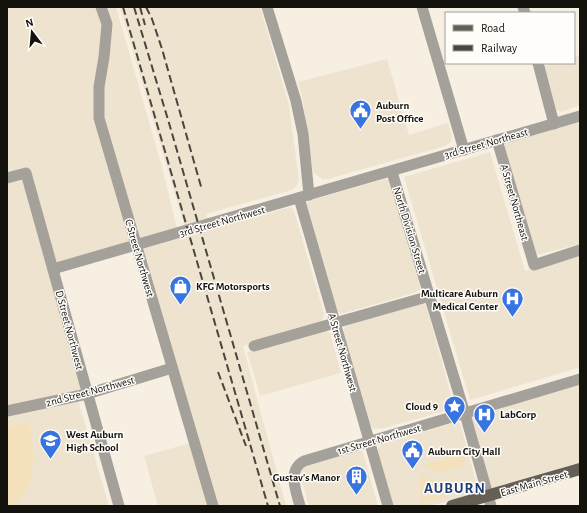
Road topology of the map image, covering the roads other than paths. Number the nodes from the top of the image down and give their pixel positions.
1 (101, 7) edge
2 (267, 7) edge
3 (422, 7) edge
4 (538, 64) edge
5 (580, 108) edge
6 (580, 116) edge
7 (554, 124) junction
8 (497, 140) junction
9 (464, 150) junction
10 (392, 172) junction
11 (7, 178) edge
12 (304, 197) junction
13 (137, 245) junction
14 (580, 250) edge
15 (53, 269) junction
16 (430, 296) junction
17 (334, 322) junction
18 (254, 346) dead end
19 (172, 368) junction
20 (580, 379) edge
21 (87, 394) junction
22 (7, 411) edge
23 (466, 414) junction
24 (369, 442) junction
25 (580, 469) edge
26 (489, 501) edge
27 (119, 506) edge
28 (213, 506) edge
29 (300, 506) edge
30 (388, 506) edge
31 (452, 506) edge

1 - 13 street, C Street Northwest
2 - 12 street, A Street Northwest
3 - 9 street
4 - 7 street
5 - 7 street
6 - 7 street, 3rd Street Northeast
7 - 8 street, 3rd Street Northeast
8 - 9 street, 3rd Street Northeast
8 - 14 street, A Street Northeast
9 - 10 street, 3rd Street Northeast
10 - 12 street, 3rd Street Northwest
10 - 16 street, North Division Street
11 - 15 street, D Street Northwest
12 - 13 street, 3rd Street Northwest
12 - 17 street, A Street Northwest
13 - 15 street, 3rd Street Northwest
13 - 19 street, C Street Northwest
15 - 21 street, D Street Northwest
16 - 17 street
16 - 23 street, North Division Street
17 - 18 street
17 - 24 street, A Street Northwest
19 - 21 street, 2nd Street Northwest
19 - 28 street, C Street Northwest
20 - 23 street, 1st Street Northwest
21 - 22 street, 2nd Street Northwest
21 - 27 street, D Street Northwest
23 - 24 street, 1st Street Northwest
23 - 26 street, North Division Street
24 - 29 street, 1st Street Northwest
24 - 30 street, A Street Northwest
25 - 26 main road, East Main Street
26 - 31 main road, East Main Street

